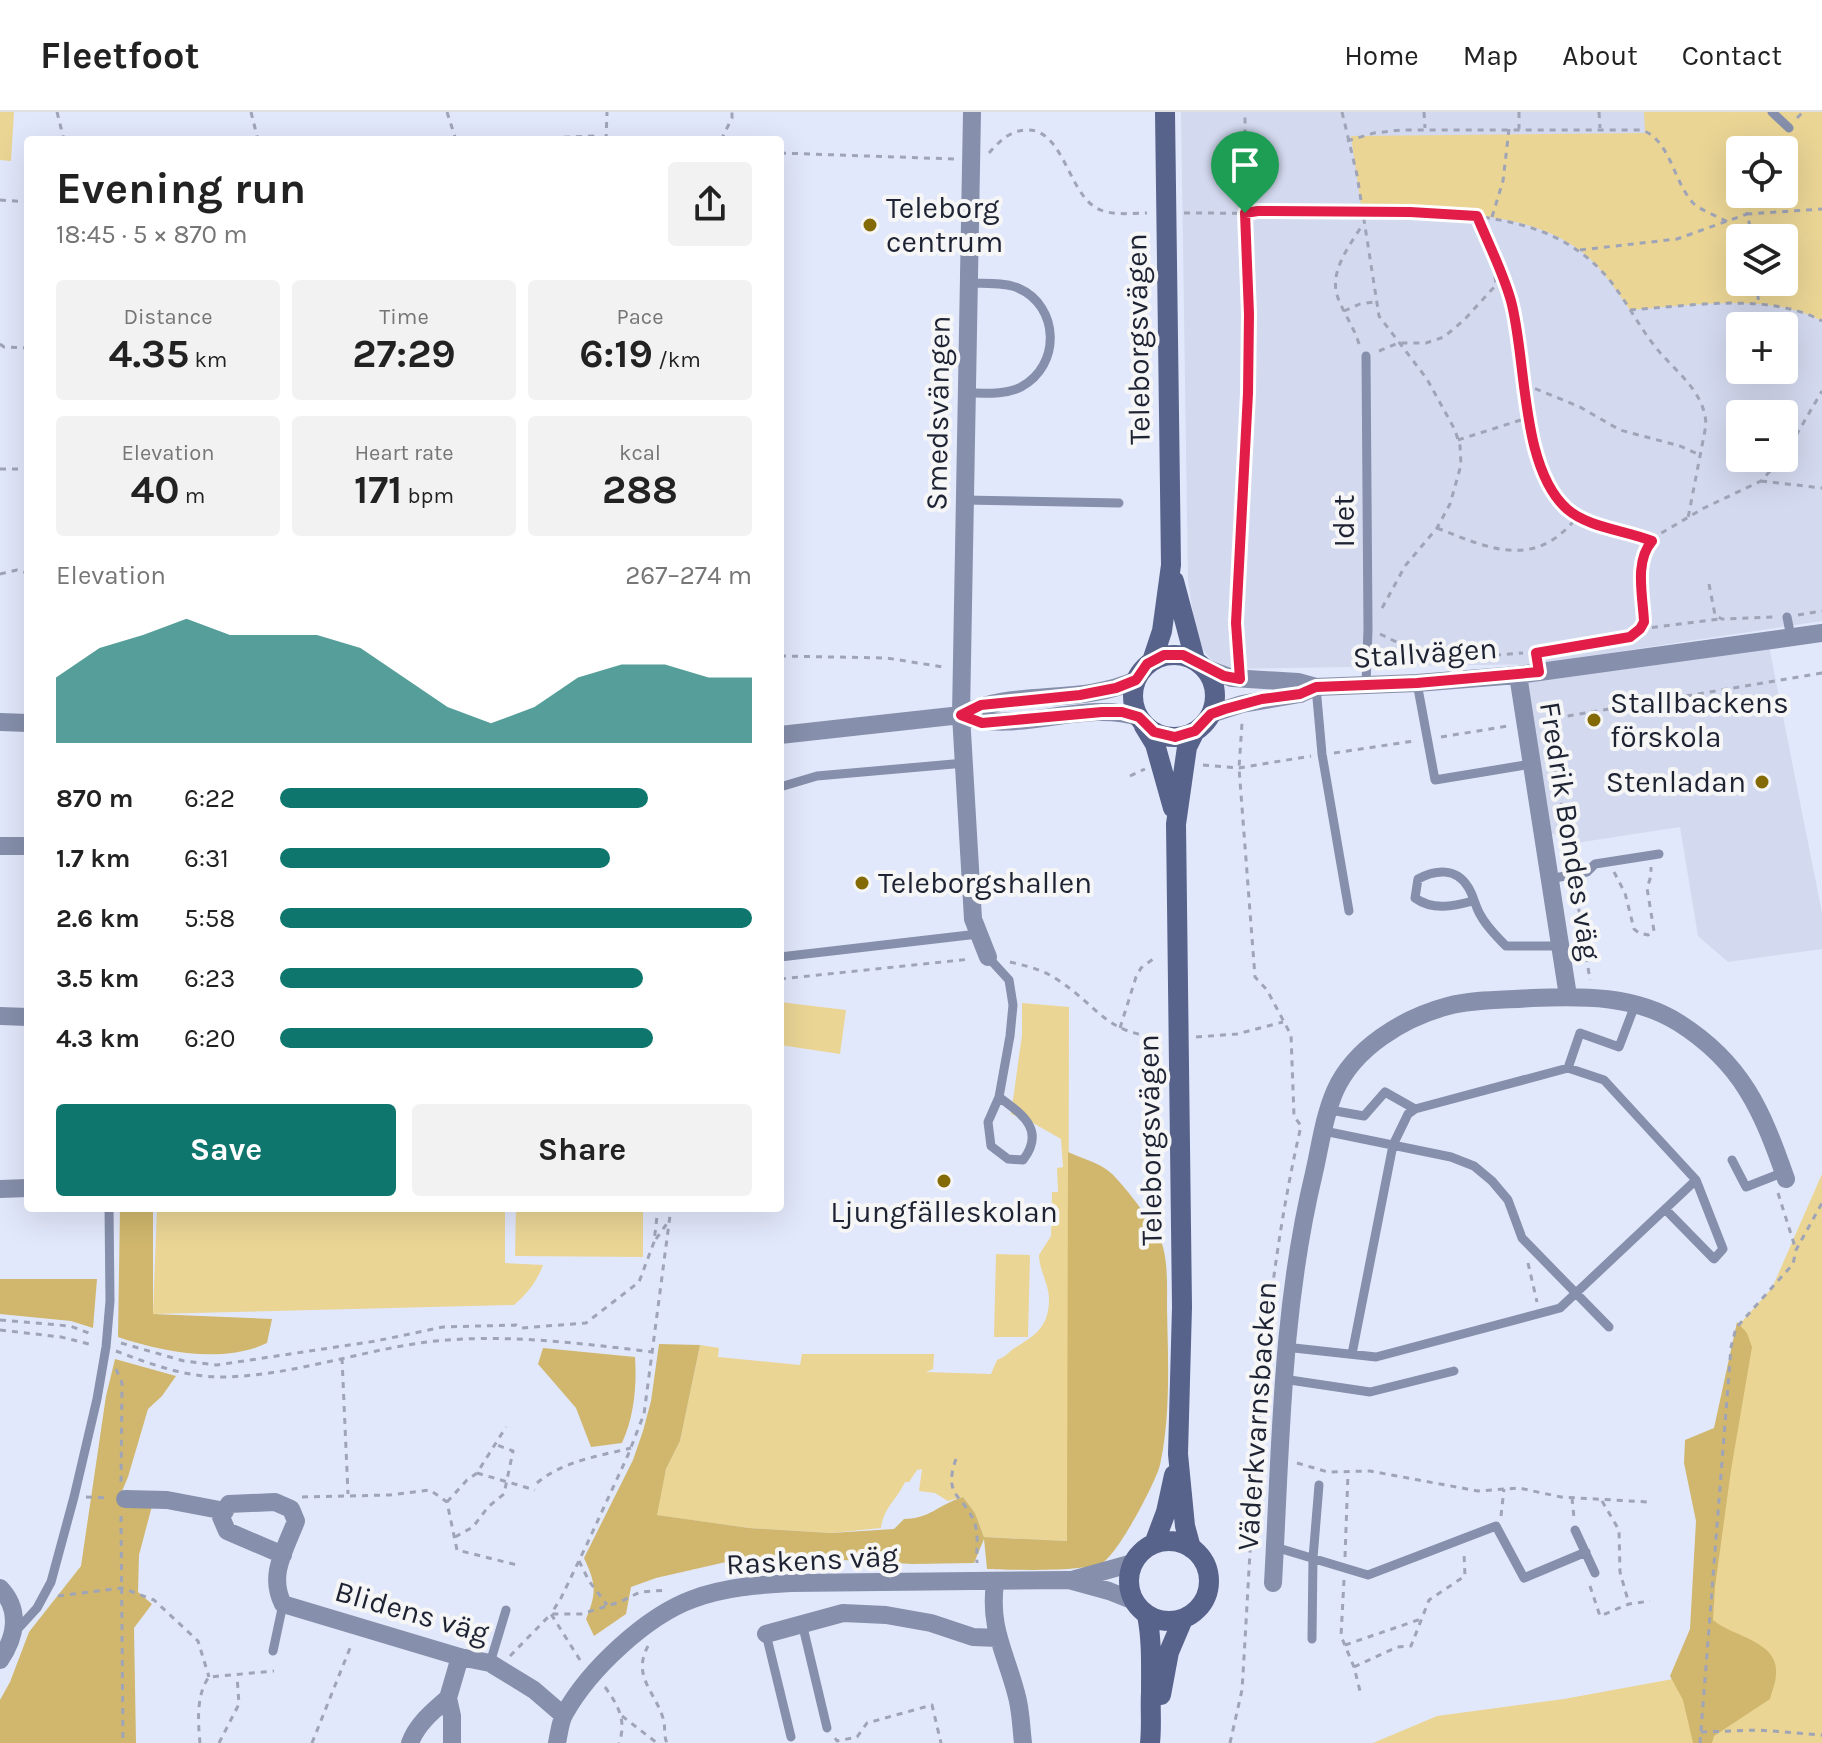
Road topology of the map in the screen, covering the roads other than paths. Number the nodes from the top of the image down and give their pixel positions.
1 (972, 112) edge
2 (1165, 112) edge
3 (1772, 112) edge
4 (1789, 128) dead end
5 (969, 283) junction
6 (1366, 356) road end
7 (966, 393) junction
8 (964, 500) junction
9 (1119, 503) dead end
10 (1171, 565) junction
11 (1787, 617) road end
12 (1822, 633) edge
13 (1791, 637) junction
14 (1536, 653) road end
15 (1152, 661) junction
16 (1200, 664) junction
17 (1539, 672) junction
18 (1518, 675) junction
19 (1136, 680) junction
20 (1417, 683) junction
21 (1366, 685) junction
22 (1316, 687) junction
23 (1211, 714) junction
24 (961, 715) junction
25 (1141, 720) junction
26 (0, 722) edge
27 (24, 723) edge
28 (1195, 731) junction
29 (784, 735) edge
30 (965, 763) junction
31 (1531, 764) junction
32 (784, 786) edge
33 (1176, 824) junction
34 (0, 846) edge
35 (24, 846) edge
36 (1655, 855) road end
37 (1549, 879) junction
38 (1473, 901) junction
39 (1349, 911) dead end
40 (978, 934) junction
41 (1560, 946) junction
42 (784, 957) edge
43 (988, 957) joint
44 (1568, 996) junction
45 (1635, 1005) junction
46 (0, 1016) edge
47 (24, 1017) edge
48 (1568, 1068) junction
49 (999, 1097) junction
50 (1415, 1109) junction
51 (1330, 1110) junction
52 (1324, 1131) junction
53 (1393, 1145) junction
54 (1732, 1160) dead end
55 (1785, 1175) joint
56 (1696, 1180) junction
57 (24, 1188) edge
58 (0, 1189) edge
59 (1665, 1209) junction
60 (109, 1212) edge
61 (1575, 1293) junction
62 (1609, 1327) dead end
63 (1285, 1347) junction
64 (1352, 1354) junction
65 (1454, 1371) dead end
66 (1283, 1379) junction
67 (1178, 1454) junction
68 (1319, 1485) dead end
69 (123, 1499) road end
70 (225, 1511) junction
71 (1575, 1530) road end
72 (1154, 1544) junction
73 (1275, 1547) junction
74 (1191, 1548) junction
75 (1586, 1552) junction
76 (283, 1555) junction
77 (1313, 1558) junction
78 (1133, 1563) junction
79 (1595, 1573) road end
80 (1069, 1580) junction
81 (986, 1583) junction
82 (1273, 1583) dead end
83 (0, 1588) edge
84 (283, 1604) junction
85 (1140, 1608) junction
86 (506, 1610) dead end
87 (1183, 1619) junction
88 (802, 1623) junction
89 (15, 1632) junction
90 (766, 1634) joint
91 (998, 1638) junction
92 (1312, 1639) dead end
93 (273, 1651) dead end
94 (460, 1657) junction
95 (0, 1660) edge
96 (494, 1665) junction
97 (448, 1698) junction
98 (1153, 1714) junction
99 (563, 1715) junction
100 (827, 1728) road end
101 (791, 1737) dead end
102 (410, 1743) edge
103 (452, 1743) edge
104 (557, 1743) edge
105 (1023, 1743) edge
106 (1150, 1743) edge

1 - 5 street, Smedsvängen
2 - 10 main road, Teleborgsvägen
3 - 4 lane
5 - 7 street, Smedsvängen
5 - 7 lane
6 - 21 lane, Idet
7 - 8 street, Smedsvängen
8 - 9 lane
8 - 24 street, Smedsvängen
10 - 15 main road, Teleborgsvägen
10 - 16 main road, Teleborgsvägen
11 - 13 lane
12 - 13 street, Stallvägen
13 - 17 street, Stallvägen
14 - 17 lane
15 - 16 main road
15 - 19 main road
16 - 22 street, Stallvägen
16 - 23 main road
17 - 18 street, Stallvägen
18 - 20 street, Stallvägen
18 - 31 street, Fredrik Bondes väg
19 - 24 street
19 - 25 main road
20 - 21 street, Stallvägen
20 - 31 lane
21 - 22 street, Stallvägen
22 - 23 street, Stallvägen
22 - 39 lane
23 - 28 main road
24 - 25 street
24 - 29 street
24 - 30 street, Smedsvängen
25 - 28 main road
25 - 33 main road, Teleborgsvägen
26 - 27 street
28 - 33 main road, Teleborgsvägen
30 - 32 lane
30 - 40 street, Smedsvängen
31 - 37 street, Fredrik Bondes väg
33 - 67 main road, Teleborgsvägen
34 - 35 street
36 - 37 lane
37 - 41 street, Fredrik Bondes väg
38 - 38 lane
38 - 41 lane
40 - 42 lane
40 - 43 street, Smedsvängen
41 - 44 street, Fredrik Bondes väg
43 - 49 lane
44 - 45 street, Väderkvarnsbacken
44 - 51 street, Väderkvarnsbacken
45 - 48 lane
45 - 55 street, Väderkvarnsbacken
46 - 47 street
48 - 50 lane
48 - 56 lane
49 - 49 lane
50 - 51 lane
50 - 53 lane
51 - 52 street, Väderkvarnsbacken
52 - 53 lane
52 - 63 street, Väderkvarnsbacken
53 - 61 lane
53 - 64 lane
54 - 55 lane
56 - 59 lane
56 - 59 lane
57 - 58 street
59 - 61 lane
60 - 89 lane
61 - 62 lane
61 - 64 lane
63 - 64 lane
63 - 66 street, Väderkvarnsbacken
65 - 66 lane
66 - 73 street, Väderkvarnsbacken
67 - 72 main road, Teleborgsvägen
67 - 74 main road, Teleborgsvägen
68 - 77 lane
69 - 70 street
70 - 76 street
70 - 76 street
71 - 75 lane
72 - 74 main road
72 - 78 main road
73 - 77 lane
73 - 82 street, Väderkvarnsbacken
74 - 87 main road
75 - 77 lane
75 - 79 lane
76 - 84 street
77 - 92 lane
78 - 80 street, Raskens väg
78 - 85 main road
80 - 81 street, Raskens väg
80 - 85 street, Raskens väg
81 - 91 street
81 - 99 street, Raskens väg
83 - 89 street
84 - 93 lane
84 - 94 street, Blidens väg
85 - 87 main road
85 - 98 main road
86 - 96 lane
87 - 98 main road
88 - 90 street, Raskens väg
88 - 91 street, Raskens väg
88 - 100 lane
89 - 95 street
90 - 101 lane
91 - 105 street
94 - 96 street, Blidens väg
94 - 97 street
96 - 99 street, Blidens väg
97 - 102 street
97 - 103 street
98 - 106 main road
99 - 104 street, Raskens väg

